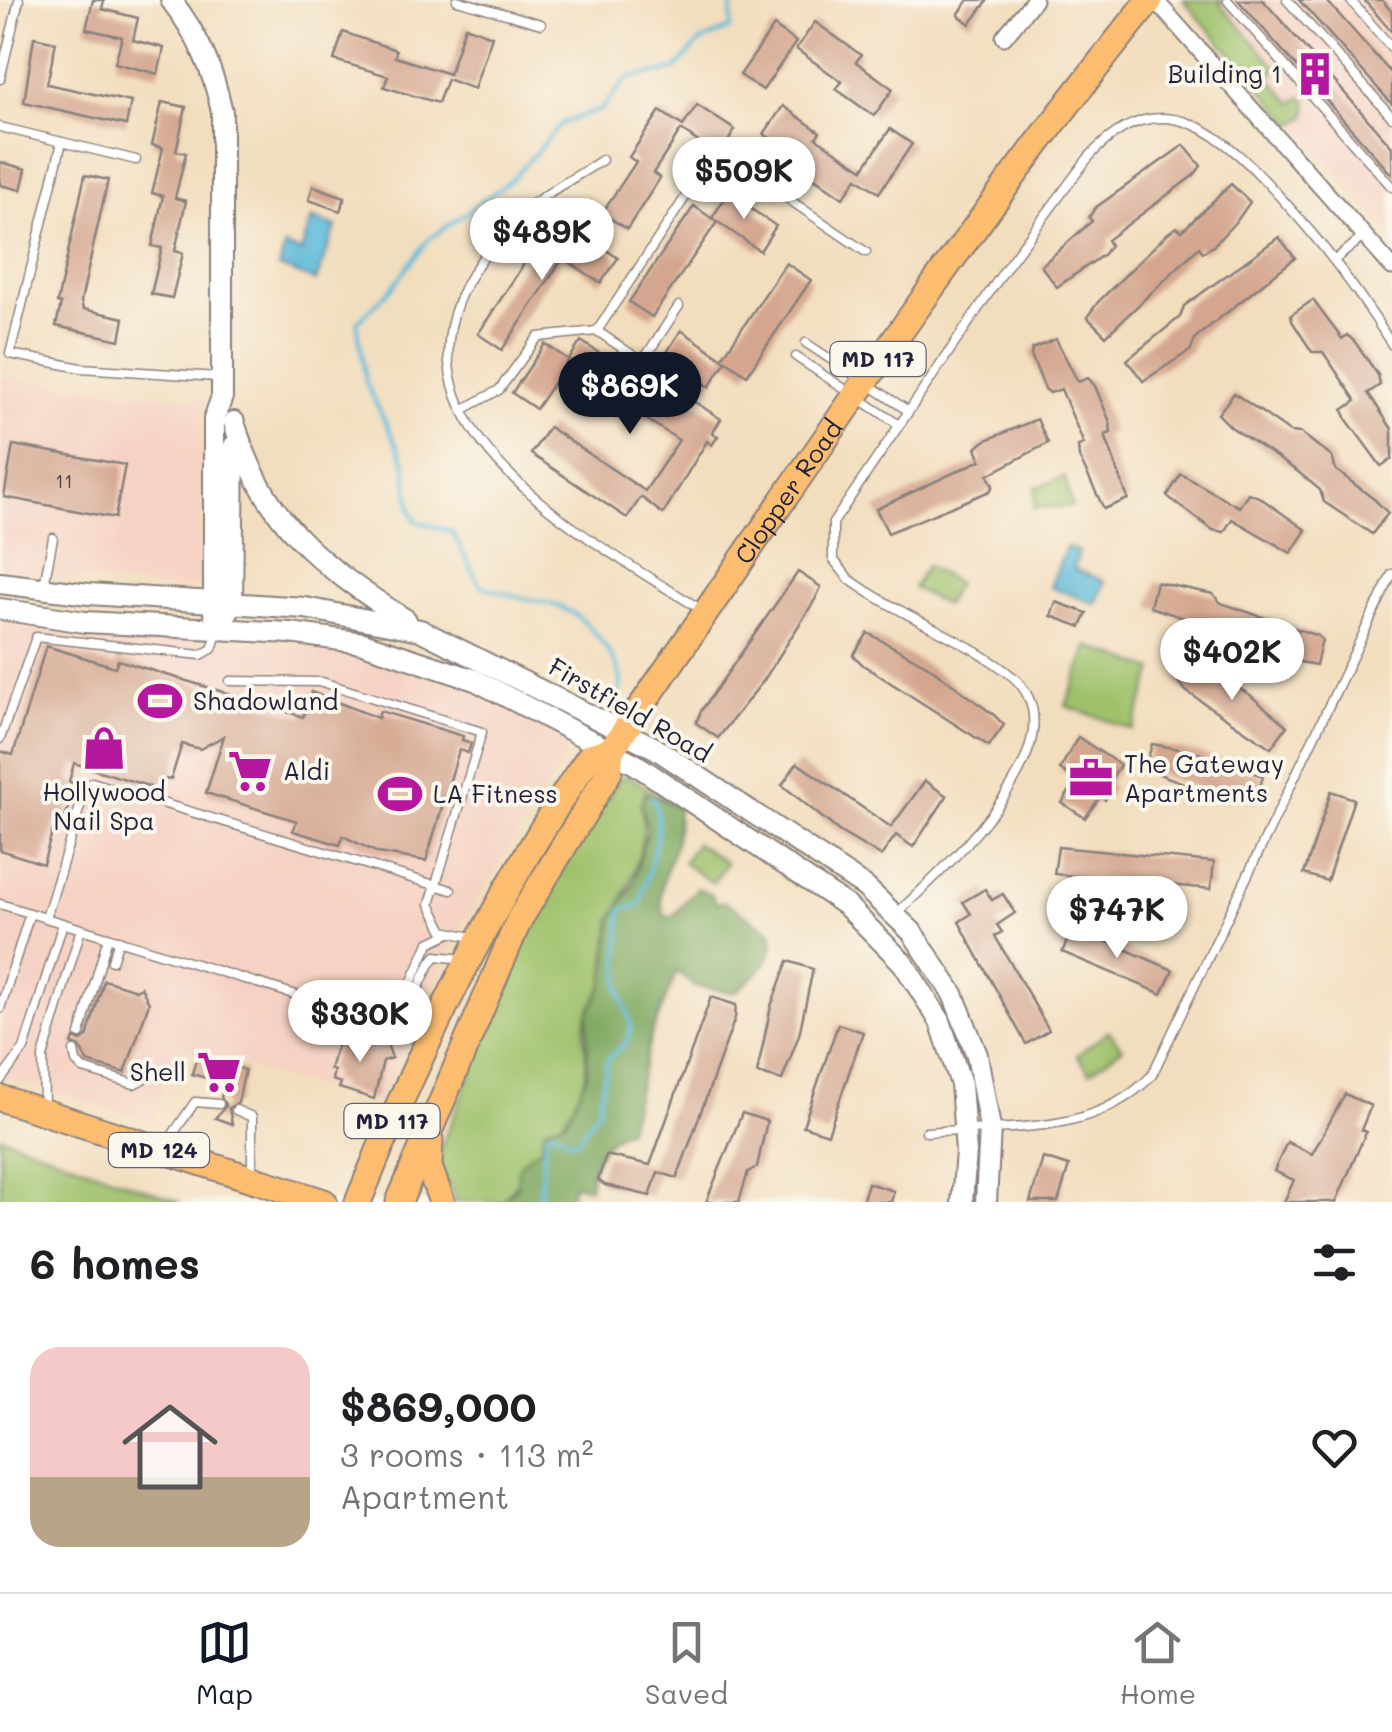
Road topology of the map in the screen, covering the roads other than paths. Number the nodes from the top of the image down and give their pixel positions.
1 (18, 0) edge
2 (171, 0) edge
3 (457, 0) edge
4 (1034, 0) edge
5 (1153, 0) edge
6 (1287, 0) edge
7 (1350, 0) edge
8 (1228, 1) edge
9 (541, 24) dead end
10 (1004, 37) dead end
11 (1392, 48) edge
12 (0, 79) edge
13 (1392, 117) edge
14 (0, 127) edge
15 (62, 142) junction
16 (136, 160) dead end
17 (602, 160) dead end
18 (1392, 187) edge
19 (1366, 234) junction
20 (866, 252) dead end
21 (1336, 258) junction
22 (1392, 267) edge
23 (679, 306) dead end
24 (597, 331) junction
25 (806, 343) dead end
26 (1392, 344) edge
27 (796, 357) dead end
28 (642, 362) junction
29 (676, 386) dead end
30 (222, 387) junction
31 (857, 388) junction
32 (464, 409) junction
33 (907, 410) junction
34 (234, 422) junction
35 (898, 424) junction
36 (53, 538) dead end
37 (1392, 574) edge
38 (0, 582) edge
39 (43, 590) junction
40 (221, 604) junction
41 (0, 609) edge
42 (706, 612) junction
43 (218, 630) junction
44 (420, 630) junction
45 (230, 681) dead end
46 (0, 739) edge
47 (618, 740) junction
48 (434, 886) junction
49 (451, 890) dead end
50 (0, 904) edge
51 (30, 914) junction
52 (896, 914) junction
53 (46, 918) junction
54 (63, 924) junction
55 (81, 929) junction
56 (450, 934) junction
57 (108, 937) junction
58 (119, 940) junction
59 (470, 949) junction
60 (112, 961) dead end
61 (0, 1011) edge
62 (354, 1012) junction
63 (80, 1034) dead end
64 (460, 1050) junction
65 (74, 1052) dead end
66 (148, 1076) dead end
67 (0, 1081) edge
68 (0, 1098) edge
69 (219, 1104) dead end
70 (236, 1110) dead end
71 (47, 1113) junction
72 (433, 1121) junction
73 (990, 1128) junction
74 (965, 1129) junction
75 (926, 1132) dead end
76 (161, 1151) junction
77 (269, 1190) edge
78 (324, 1202) edge
79 (358, 1202) edge
80 (399, 1202) edge
81 (442, 1202) edge
82 (962, 1202) edge
83 (986, 1202) edge

1 - 12 lane
2 - 30 street
3 - 9 lane
4 - 10 street
5 - 19 street
5 - 31 main road, Clopper Road / MD 117
6 - 13 lane
7 - 11 lane
8 - 18 lane
14 - 15 lane
15 - 16 lane
15 - 30 lane
17 - 32 lane
19 - 21 lane
19 - 22 street
20 - 24 lane
21 - 26 lane
21 - 33 lane
23 - 28 lane
24 - 28 lane
24 - 32 lane
25 - 31 lane
27 - 31 lane
28 - 29 lane
30 - 34 street
30 - 40 street
31 - 33 lane
31 - 35 lane
31 - 42 main road, Clopper Road / MD 117
32 - 42 lane
33 - 35 lane
34 - 40 street
34 - 44 street
35 - 52 lane
36 - 39 lane
37 - 73 lane
38 - 39 street, Firstfield Road
39 - 40 street, Firstfield Road
40 - 43 street
40 - 44 street, Firstfield Road
41 - 43 street, Firstfield Road
42 - 47 main road, Clopper Road / MD 117
43 - 46 lane
43 - 47 street, Firstfield Road
44 - 47 street, Firstfield Road
45 - 48 lane
47 - 52 street, Firstfield Road
47 - 59 main road, Clopper Road / MD 117
47 - 64 main road, Clopper Road / MD 117
47 - 74 street, Firstfield Road
48 - 49 lane
48 - 53 lane
48 - 56 lane
50 - 51 lane
51 - 53 lane
51 - 61 lane
52 - 73 street, Firstfield Road
53 - 54 lane
54 - 55 lane
54 - 67 lane
55 - 57 lane
55 - 71 lane
56 - 59 lane
56 - 62 lane
57 - 58 lane
57 - 63 lane
58 - 60 lane
58 - 62 lane
59 - 62 lane
59 - 64 main road
59 - 79 main road, Clopper Road / MD 117
64 - 72 main road, Clopper Road / MD 117
65 - 66 lane
68 - 71 main road, MD 124
69 - 76 lane
70 - 77 lane
71 - 76 main road, MD 124
72 - 80 main road, Clopper Road / MD 117
72 - 81 main road
73 - 74 lane
73 - 83 street, Firstfield Road
74 - 75 lane
74 - 82 street, Firstfield Road
76 - 77 main road, MD 124
77 - 78 main road, MD 124

